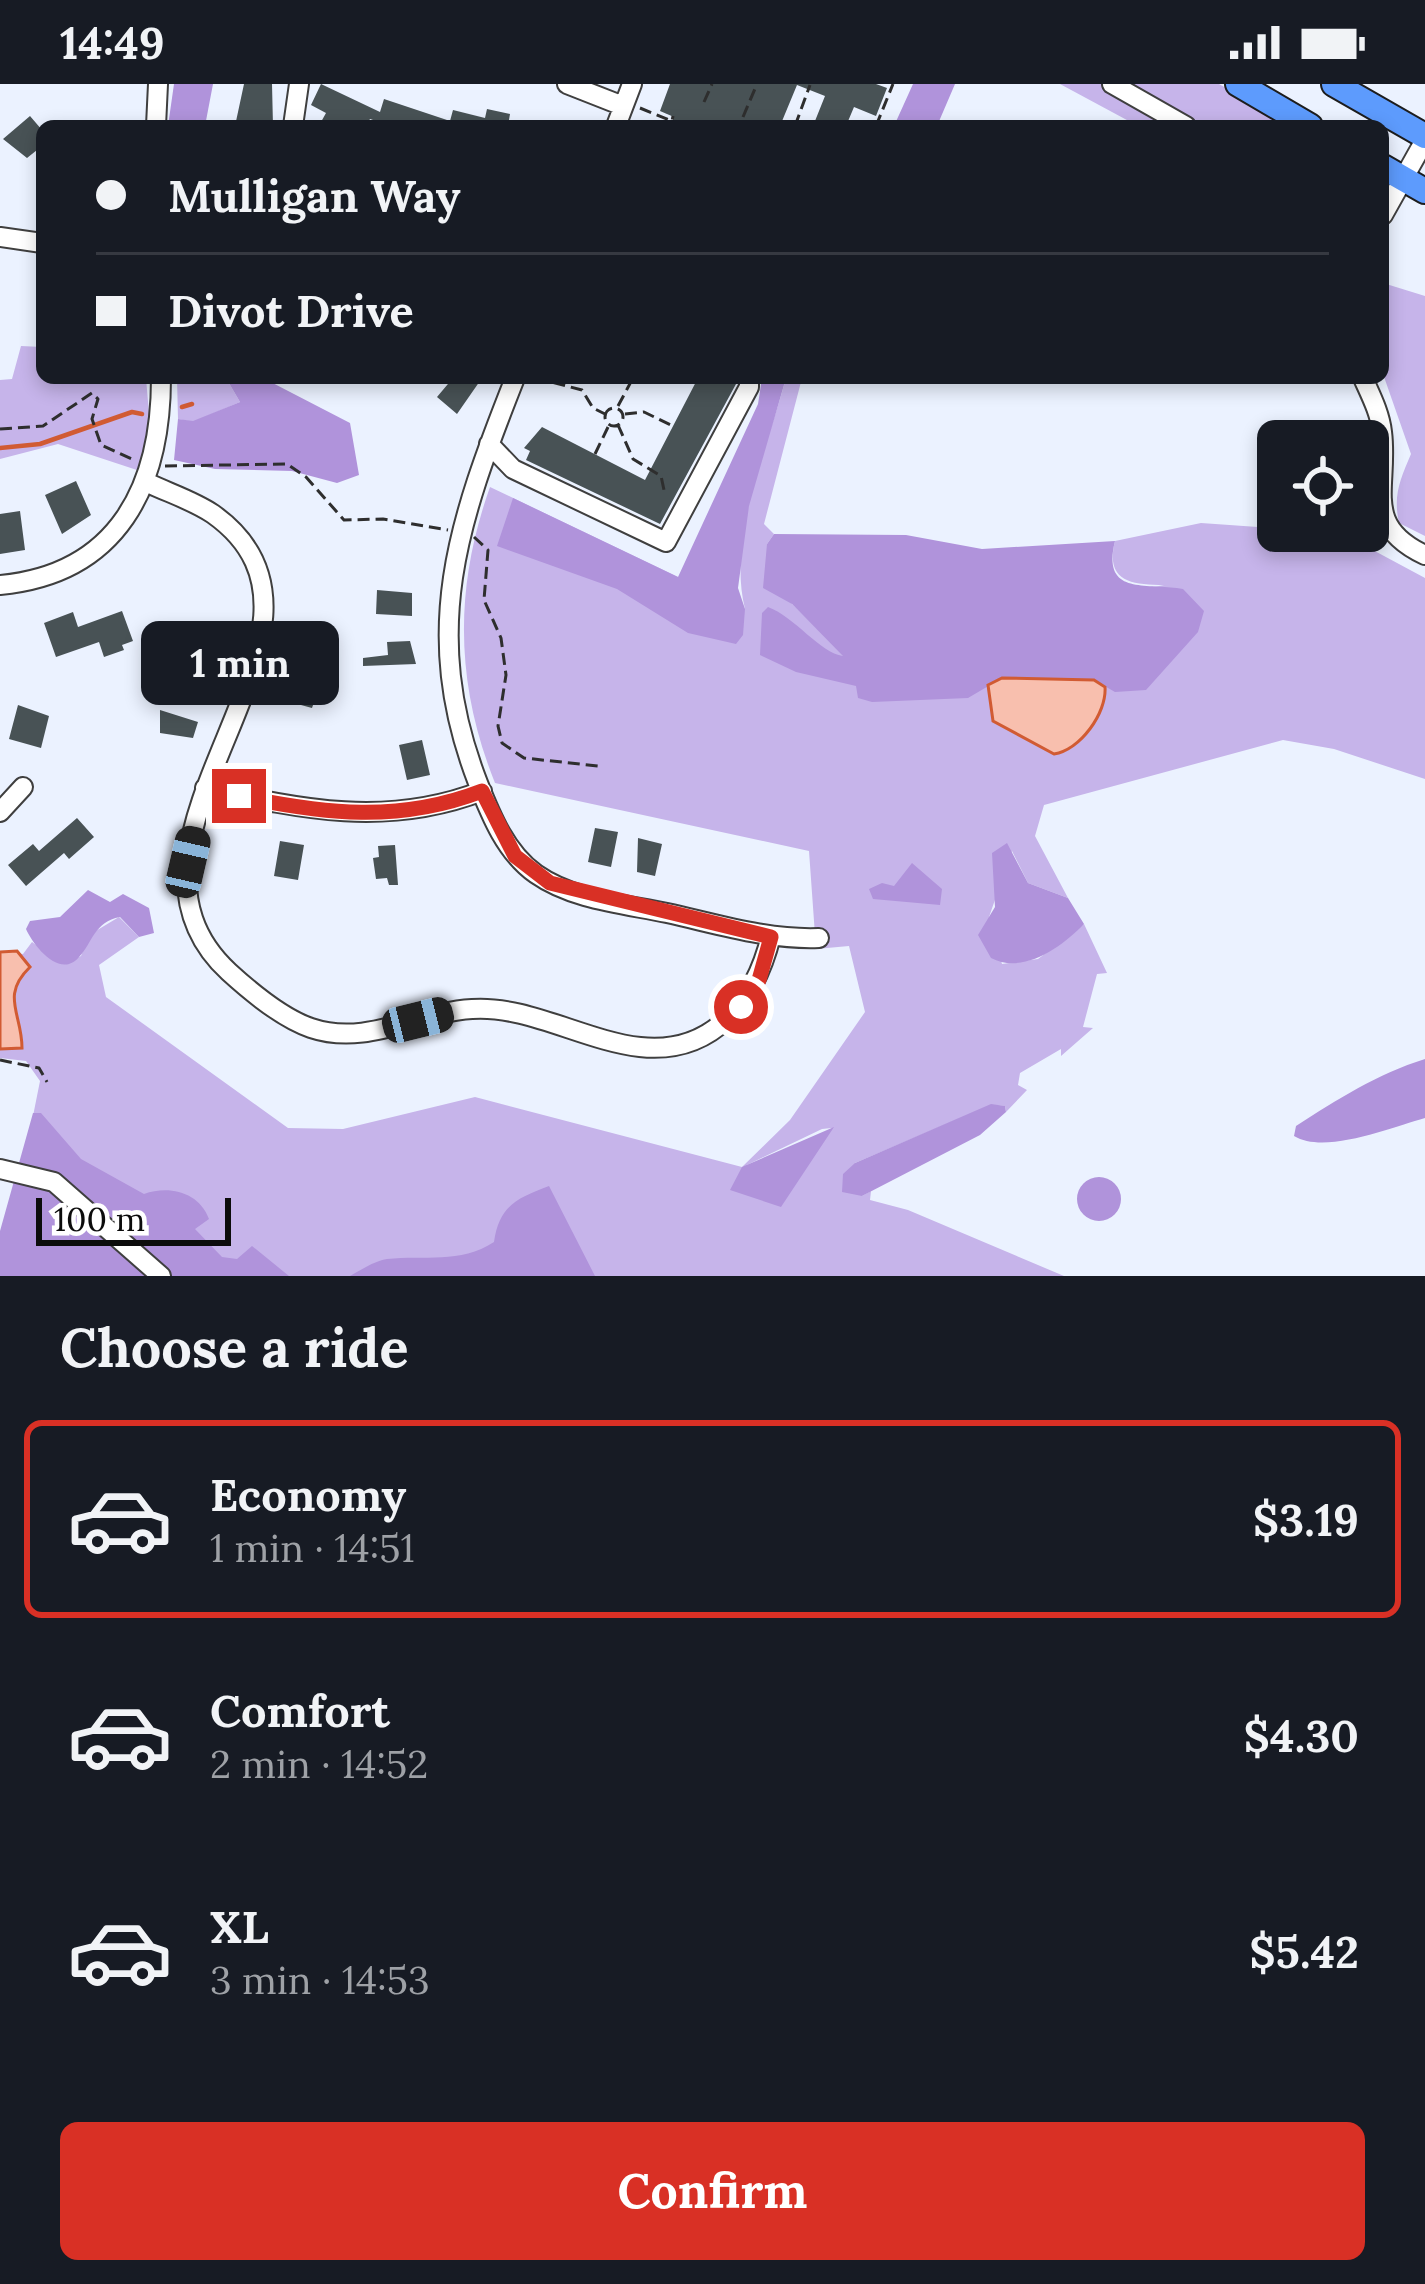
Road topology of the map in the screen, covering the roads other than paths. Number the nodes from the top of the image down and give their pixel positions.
1 (158, 84) edge
2 (299, 84) edge
3 (567, 84) edge
4 (632, 84) edge
5 (1112, 84) edge
6 (1238, 84) edge
7 (1334, 84) edge
8 (631, 107) junction
9 (156, 120) edge
10 (293, 120) edge
11 (621, 120) edge
12 (1175, 120) edge
13 (1300, 120) edge
14 (1425, 138) edge
15 (1404, 179) edge
16 (0, 237) edge
17 (36, 242) edge
18 (161, 384) edge
19 (513, 384) edge
20 (749, 384) edge
21 (1365, 384) edge
22 (489, 444) junction
23 (150, 474) junction
24 (1425, 555) edge
25 (0, 585) edge
26 (23, 787) dead end
27 (205, 788) junction
28 (482, 791) junction
29 (0, 812) edge
30 (771, 937) junction
31 (819, 938) dead end
32 (4, 1170) edge
33 (161, 1276) edge

1 - 9 street
2 - 10 street
3 - 8 street
4 - 8 street
5 - 12 street
6 - 13 main road
7 - 14 main road
8 - 11 street
14 - 15 street
16 - 17 street
18 - 23 street
19 - 22 street
20 - 22 street
21 - 24 street
22 - 28 street
23 - 25 street
23 - 27 street
26 - 29 street
27 - 28 street
27 - 30 street
28 - 30 street
30 - 31 street
32 - 33 street

